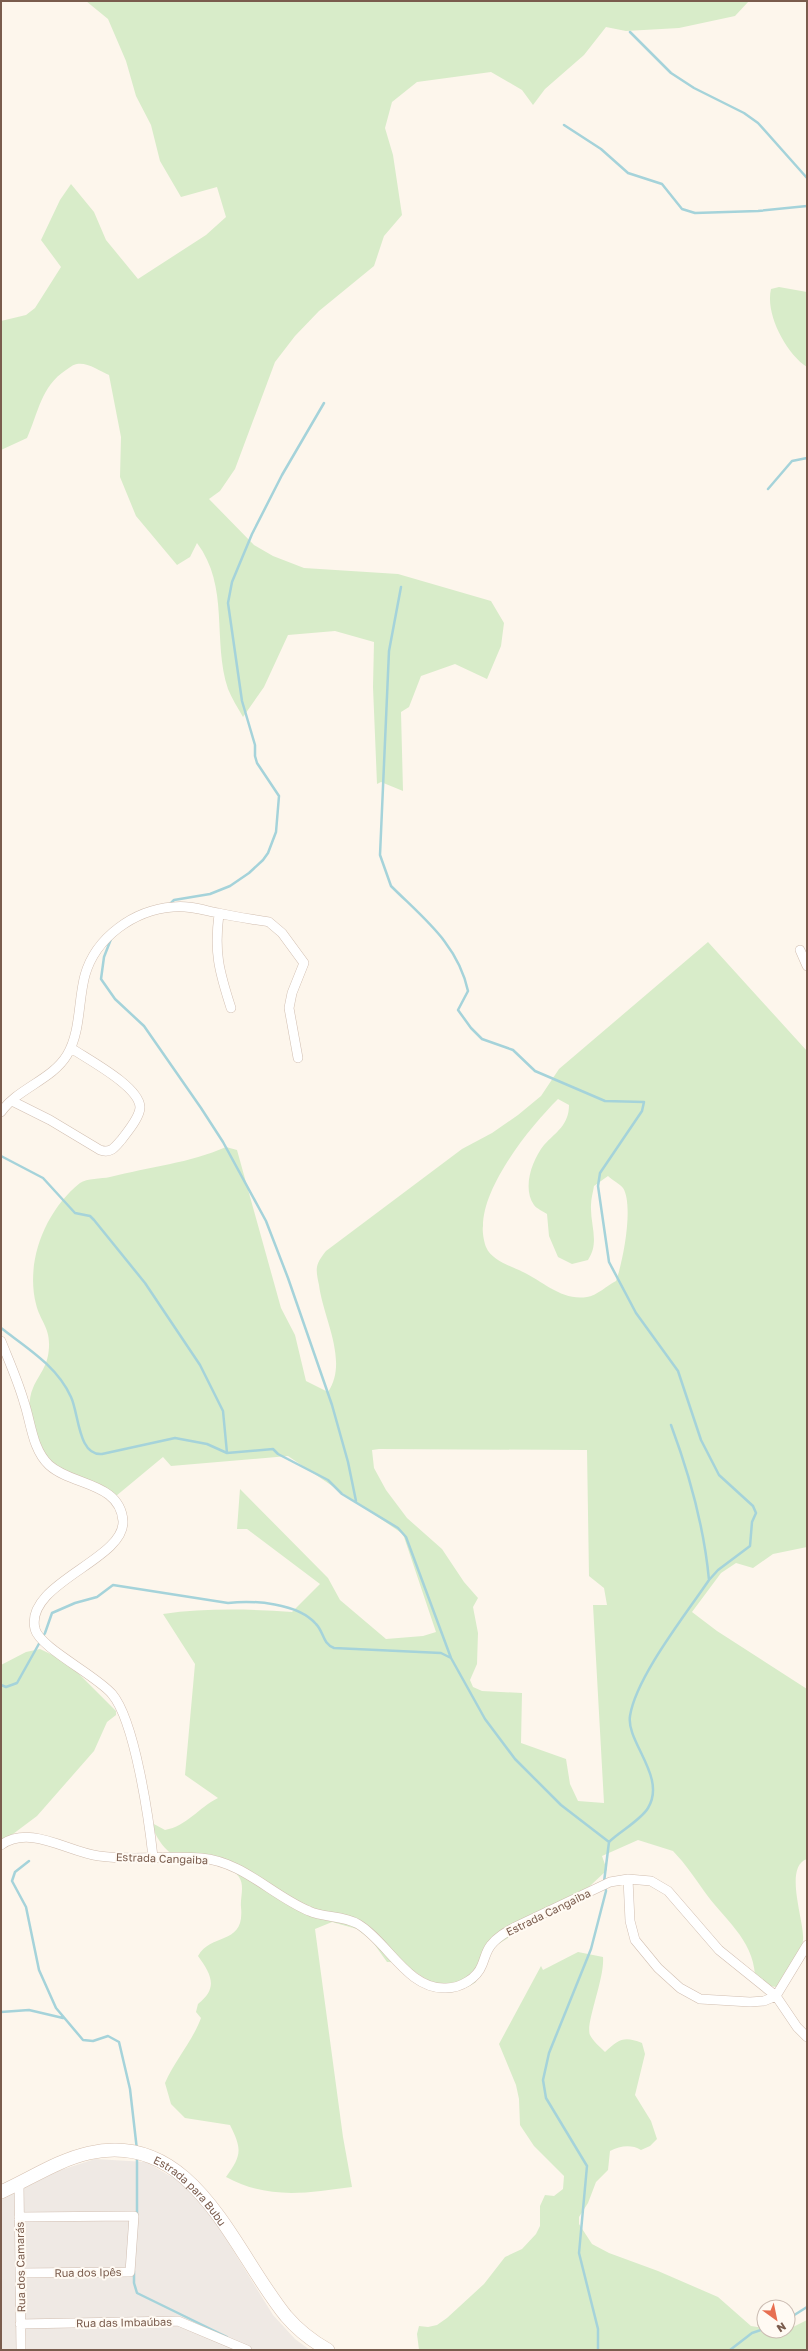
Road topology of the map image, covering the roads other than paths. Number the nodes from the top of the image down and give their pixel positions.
1 (219, 914) junction
2 (800, 950) dead end
3 (807, 966) edge
4 (231, 1008) dead end
5 (71, 1048) junction
6 (298, 1058) dead end
7 (12, 1101) junction
8 (1, 1112) edge
9 (1, 1341) edge
10 (1, 1845) edge
11 (153, 1857) junction
12 (628, 1879) junction
13 (807, 1945) edge
14 (776, 1996) junction
15 (807, 2037) edge
16 (19, 2184) junction
17 (1, 2192) edge
18 (19, 2217) junction
19 (20, 2273) junction
20 (20, 2324) junction
21 (21, 2350) edge
22 (247, 2350) edge
23 (328, 2350) edge

1 - 4 street
1 - 5 street
1 - 6 street
2 - 3 street
5 - 7 street
5 - 7 street
7 - 8 street
9 - 11 street
10 - 11 street, Estrada Cangaiba
11 - 12 street, Estrada Cangaiba
12 - 14 street, Estrada Cangaiba
12 - 14 street
13 - 14 street
14 - 15 street, Estrada Cangaiba
16 - 17 street, Estrada para Bubu
16 - 18 street, Rua dos Camarás
16 - 23 street, Estrada para Bubu
18 - 19 street, Rua dos Camarás
18 - 19 street, Rua dos Ipês
19 - 20 street, Rua dos Camarás
20 - 21 street, Rua dos Camarás
20 - 22 street, Rua das Imbaúbas

